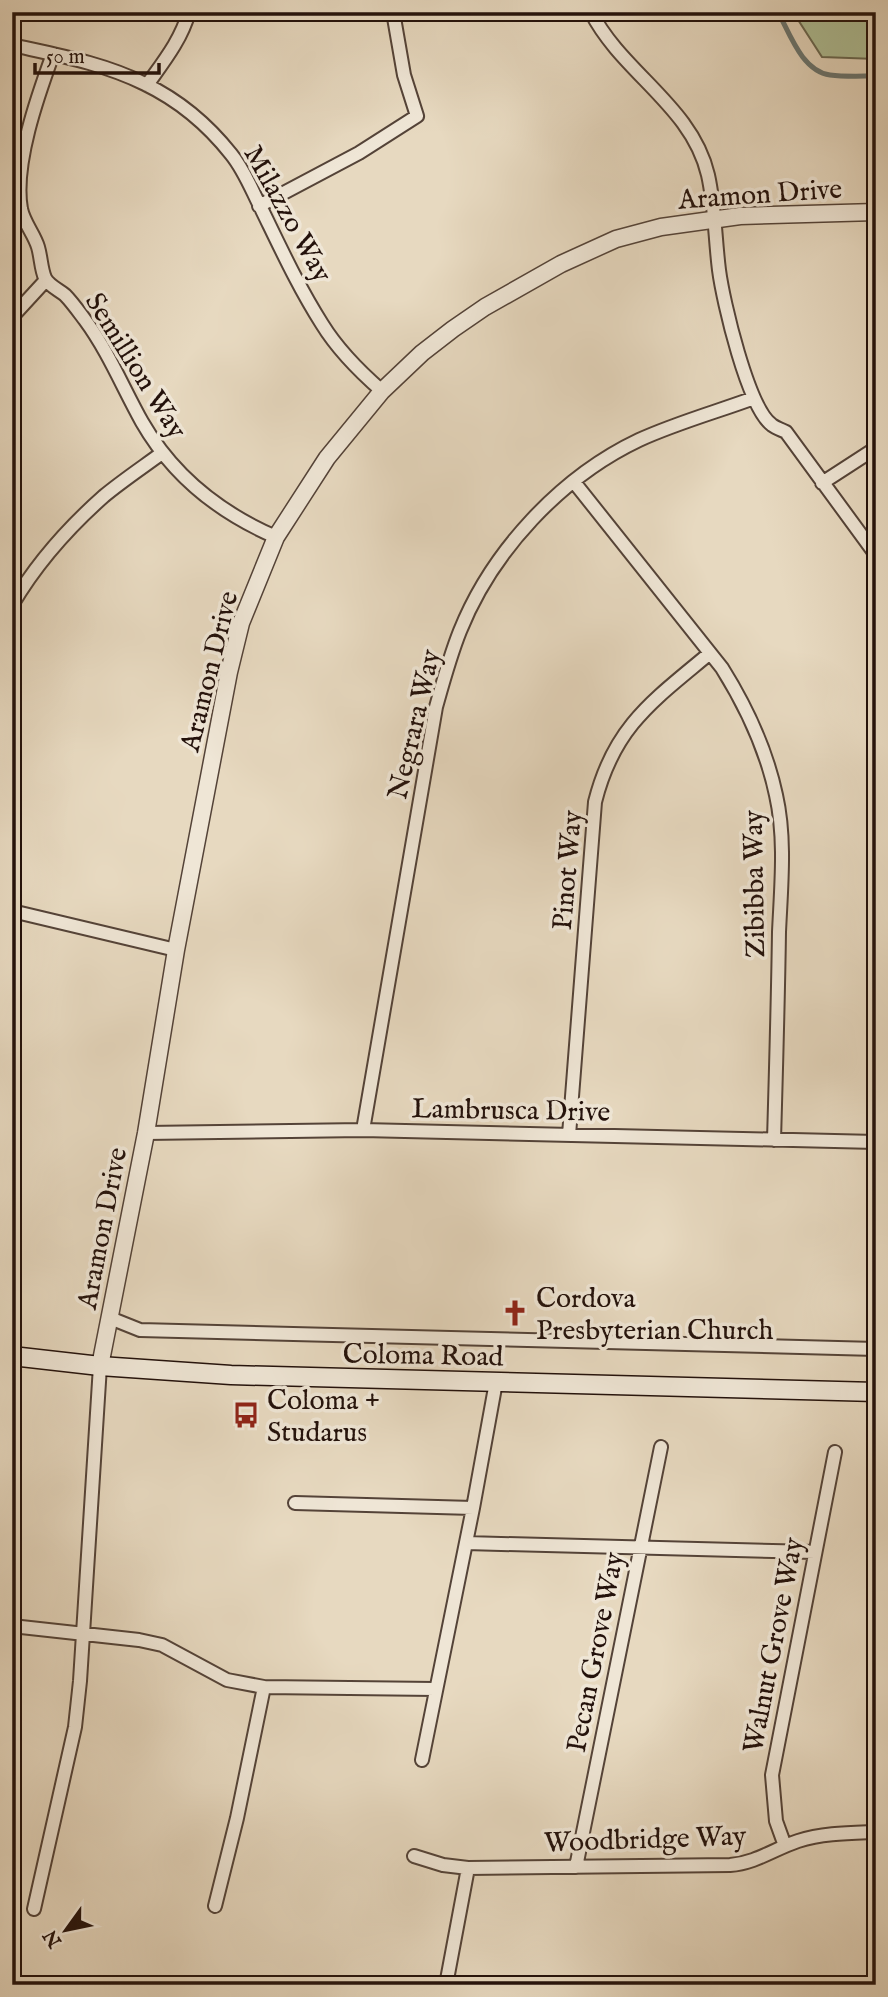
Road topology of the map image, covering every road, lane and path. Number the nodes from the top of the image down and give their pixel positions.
1 (189, 12) edge
2 (393, 12) edge
3 (591, 12) edge
4 (12, 45) edge
5 (52, 54) junction
6 (147, 85) junction
7 (259, 206) junction
8 (876, 212) edge
9 (715, 219) junction
10 (46, 280) junction
11 (12, 317) edge
12 (382, 391) junction
13 (754, 397) junction
14 (876, 447) edge
15 (162, 453) junction
16 (574, 482) junction
17 (822, 483) junction
18 (276, 537) junction
19 (876, 555) edge
20 (14, 596) edge
21 (710, 653) junction
22 (12, 911) edge
23 (176, 950) junction
24 (363, 1130) junction
25 (146, 1133) junction
26 (569, 1135) junction
27 (774, 1140) junction
28 (876, 1142) edge
29 (110, 1318) junction
30 (876, 1349) edge
31 (12, 1356) edge
32 (100, 1366) junction
33 (496, 1382) junction
34 (876, 1392) edge
35 (660, 1447) dead end
36 (835, 1452) dead end
37 (295, 1503) dead end
38 (473, 1508) junction
39 (466, 1543) junction
40 (640, 1547) junction
41 (816, 1552) junction
42 (12, 1626) edge
43 (82, 1634) junction
44 (264, 1687) junction
45 (435, 1689) junction
46 (422, 1760) dead end
47 (876, 1832) edge
48 (785, 1846) junction
49 (414, 1856) dead end
50 (576, 1867) junction
51 (468, 1868) junction
52 (215, 1906) dead end
53 (34, 1909) dead end
54 (446, 1985) edge

1 - 6 street
2 - 7 street
3 - 9 street
4 - 5 street, Milazzo Way
5 - 6 street, Milazzo Way
5 - 10 street, Semillion Way
6 - 7 street, Milazzo Way
7 - 12 street, Milazzo Way
8 - 9 street, Aramon Drive
9 - 12 street, Aramon Drive
9 - 13 street
10 - 11 street
10 - 15 street, Semillion Way
12 - 18 street, Aramon Drive
13 - 16 street, Negrara Way
13 - 17 street
14 - 17 street
15 - 18 street, Semillion Way
15 - 20 street
16 - 21 street, Zibibba Way
16 - 24 street, Negrara Way
17 - 19 street
18 - 23 street, Aramon Drive
21 - 26 street, Pinot Way
21 - 27 street, Zibibba Way
22 - 23 street
23 - 25 street, Aramon Drive
24 - 25 street, Lambrusca Drive
24 - 26 street, Lambrusca Drive
25 - 29 street, Aramon Drive
26 - 27 street, Lambrusca Drive
27 - 28 street, Lambrusca Drive
29 - 30 street, Coloma Road
29 - 32 street, Aramon Drive
31 - 32 main road, Coloma Road
32 - 33 main road, Coloma Road
32 - 43 street
33 - 34 main road, Coloma Road
33 - 38 street
35 - 40 street, Pecan Grove Way
36 - 41 street, Walnut Grove Way
37 - 38 street
38 - 39 street
39 - 40 street
39 - 45 street
40 - 41 street
40 - 50 street, Pecan Grove Way
41 - 48 street, Walnut Grove Way
42 - 43 street
43 - 44 street
43 - 53 street
44 - 45 street
44 - 52 street
45 - 46 street
47 - 48 street, Woodbridge Way
48 - 50 street, Woodbridge Way
49 - 51 street, Woodbridge Way
50 - 51 street, Woodbridge Way
51 - 54 street

